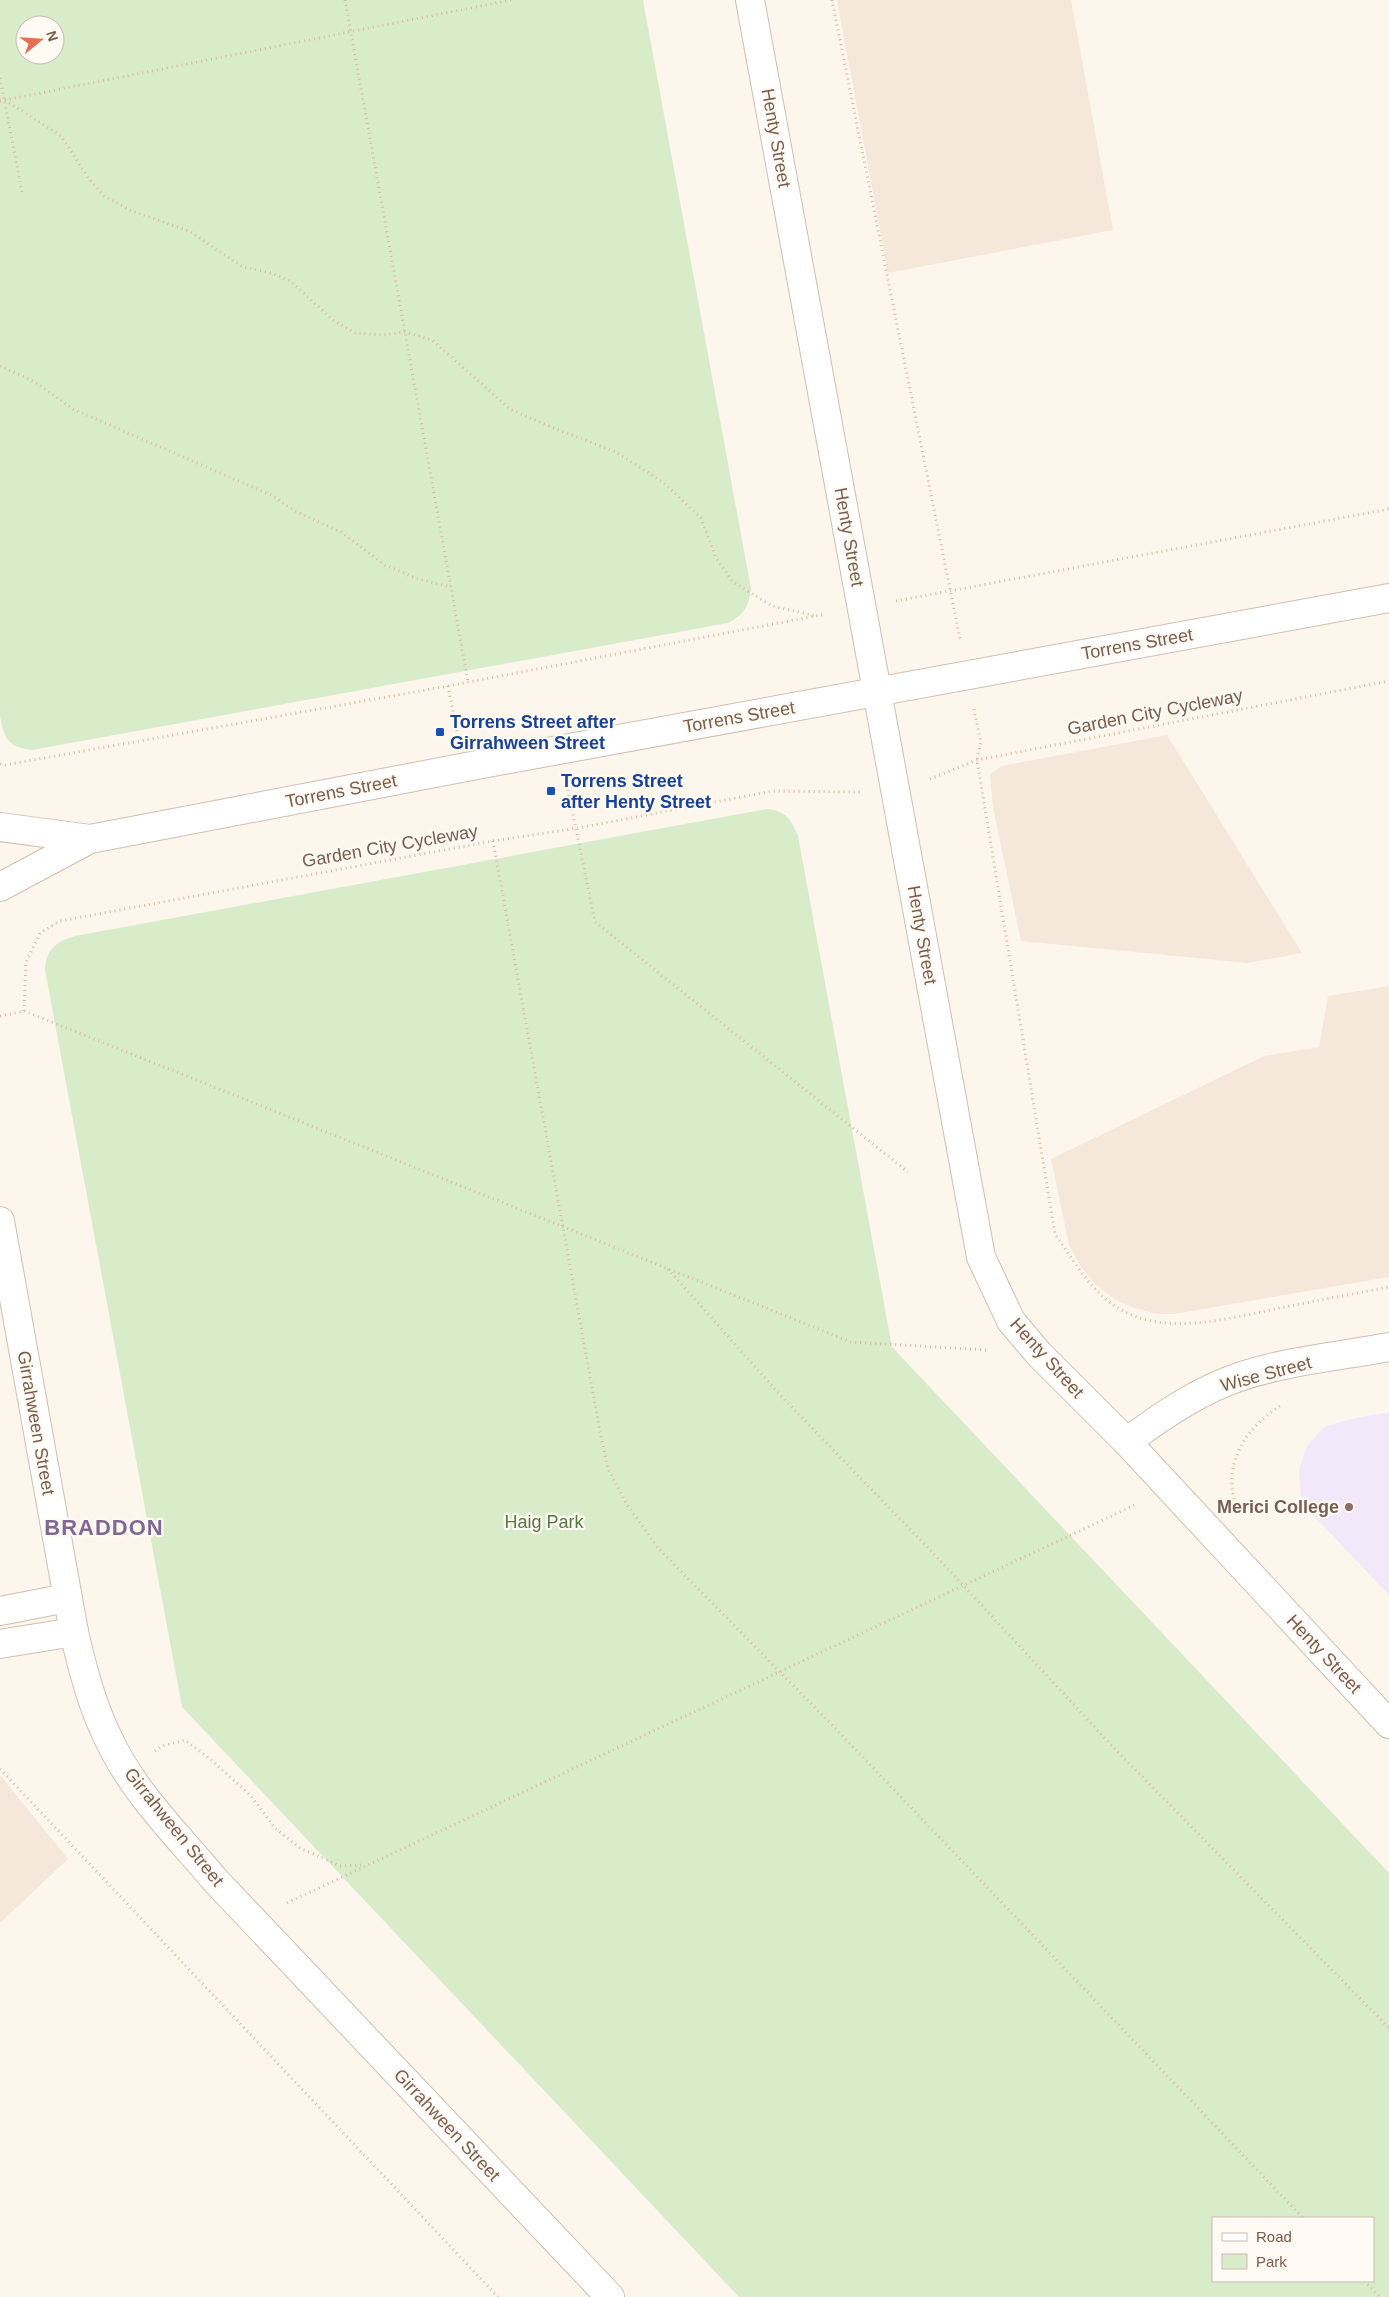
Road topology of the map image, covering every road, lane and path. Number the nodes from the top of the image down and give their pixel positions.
1 (345, 0) edge
2 (511, 0) edge
3 (750, 0) edge
4 (832, 0) edge
5 (351, 32) junction
6 (0, 78) edge
7 (5, 100) junction
8 (0, 101) edge
9 (22, 192) dead end
10 (405, 332) junction
11 (0, 366) edge
12 (1389, 510) edge
13 (451, 587) junction
14 (949, 590) junction
15 (1389, 598) edge
16 (862, 607) junction
17 (817, 616) junction
18 (1389, 681) edge
19 (468, 682) junction
20 (448, 686) junction
21 (877, 692) junction
22 (981, 742) dead end
23 (559, 750) junction
24 (978, 760) junction
25 (0, 764) edge
26 (482, 764) junction
27 (929, 779) dead end
28 (854, 793) dead end
29 (0, 827) edge
30 (578, 828) junction
31 (90, 839) junction
32 (493, 841) junction
33 (0, 887) edge
34 (24, 1011) junction
35 (0, 1016) edge
36 (908, 1172) dead end
37 (0, 1220) edge
38 (564, 1227) junction
39 (668, 1268) junction
40 (1389, 1287) edge
41 (1389, 1347) edge
42 (1040, 1354) junction
43 (1286, 1403) dead end
44 (1127, 1442) junction
45 (1169, 1488) junction
46 (1236, 1506) dead end
47 (962, 1586) junction
48 (67, 1598) junction
49 (0, 1611) edge
50 (74, 1632) junction
51 (0, 1644) edge
52 (778, 1672) junction
53 (1389, 1724) edge
54 (0, 1770) edge
55 (126, 1770) junction
56 (368, 1864) junction
57 (252, 1919) junction
58 (1389, 2028) edge
59 (1302, 2217) edge
60 (1365, 2282) edge
61 (498, 2297) edge
62 (610, 2297) edge
63 (1380, 2297) edge

1 - 5 path
2 - 5 path
3 - 16 street, Henty Street
4 - 14 path
5 - 7 path
5 - 10 path
6 - 7 path
7 - 8 path
7 - 9 path
7 - 10 path
10 - 13 path
10 - 17 path
11 - 13 path
12 - 14 path
13 - 19 path
14 - 16 path
15 - 21 street, Torrens Street
16 - 17 path
16 - 21 street, Henty Street
17 - 19 path
18 - 24 path, Garden City Cycleway
19 - 20 path
20 - 25 path
20 - 26 path
21 - 23 street, Torrens Street
21 - 42 street, Henty Street
22 - 24 path
23 - 26 street, Torrens Street
23 - 30 path
24 - 27 path, Garden City Cycleway
24 - 40 path
26 - 31 street, Torrens Street
28 - 30 path, Garden City Cycleway
29 - 31 street, Torrens Street
30 - 32 path, Garden City Cycleway
30 - 36 path
31 - 33 street, Torrens Street
32 - 34 path, Garden City Cycleway
32 - 38 path
34 - 35 path
34 - 38 path
37 - 48 street, Girrahween Street
38 - 39 path
38 - 52 path
39 - 42 path
39 - 47 path
41 - 44 street, Wise Street
42 - 44 street, Henty Street
43 - 46 path
44 - 45 street, Henty Street
45 - 47 path
45 - 53 street, Henty Street
47 - 52 path
47 - 58 path
48 - 49 street
48 - 50 street, Girrahween Street
50 - 51 street
50 - 55 street, Girrahween Street
52 - 56 path
52 - 59 path
54 - 61 path
55 - 56 path
55 - 57 street, Girrahween Street
56 - 57 path
57 - 62 street, Girrahween Street
60 - 63 path

